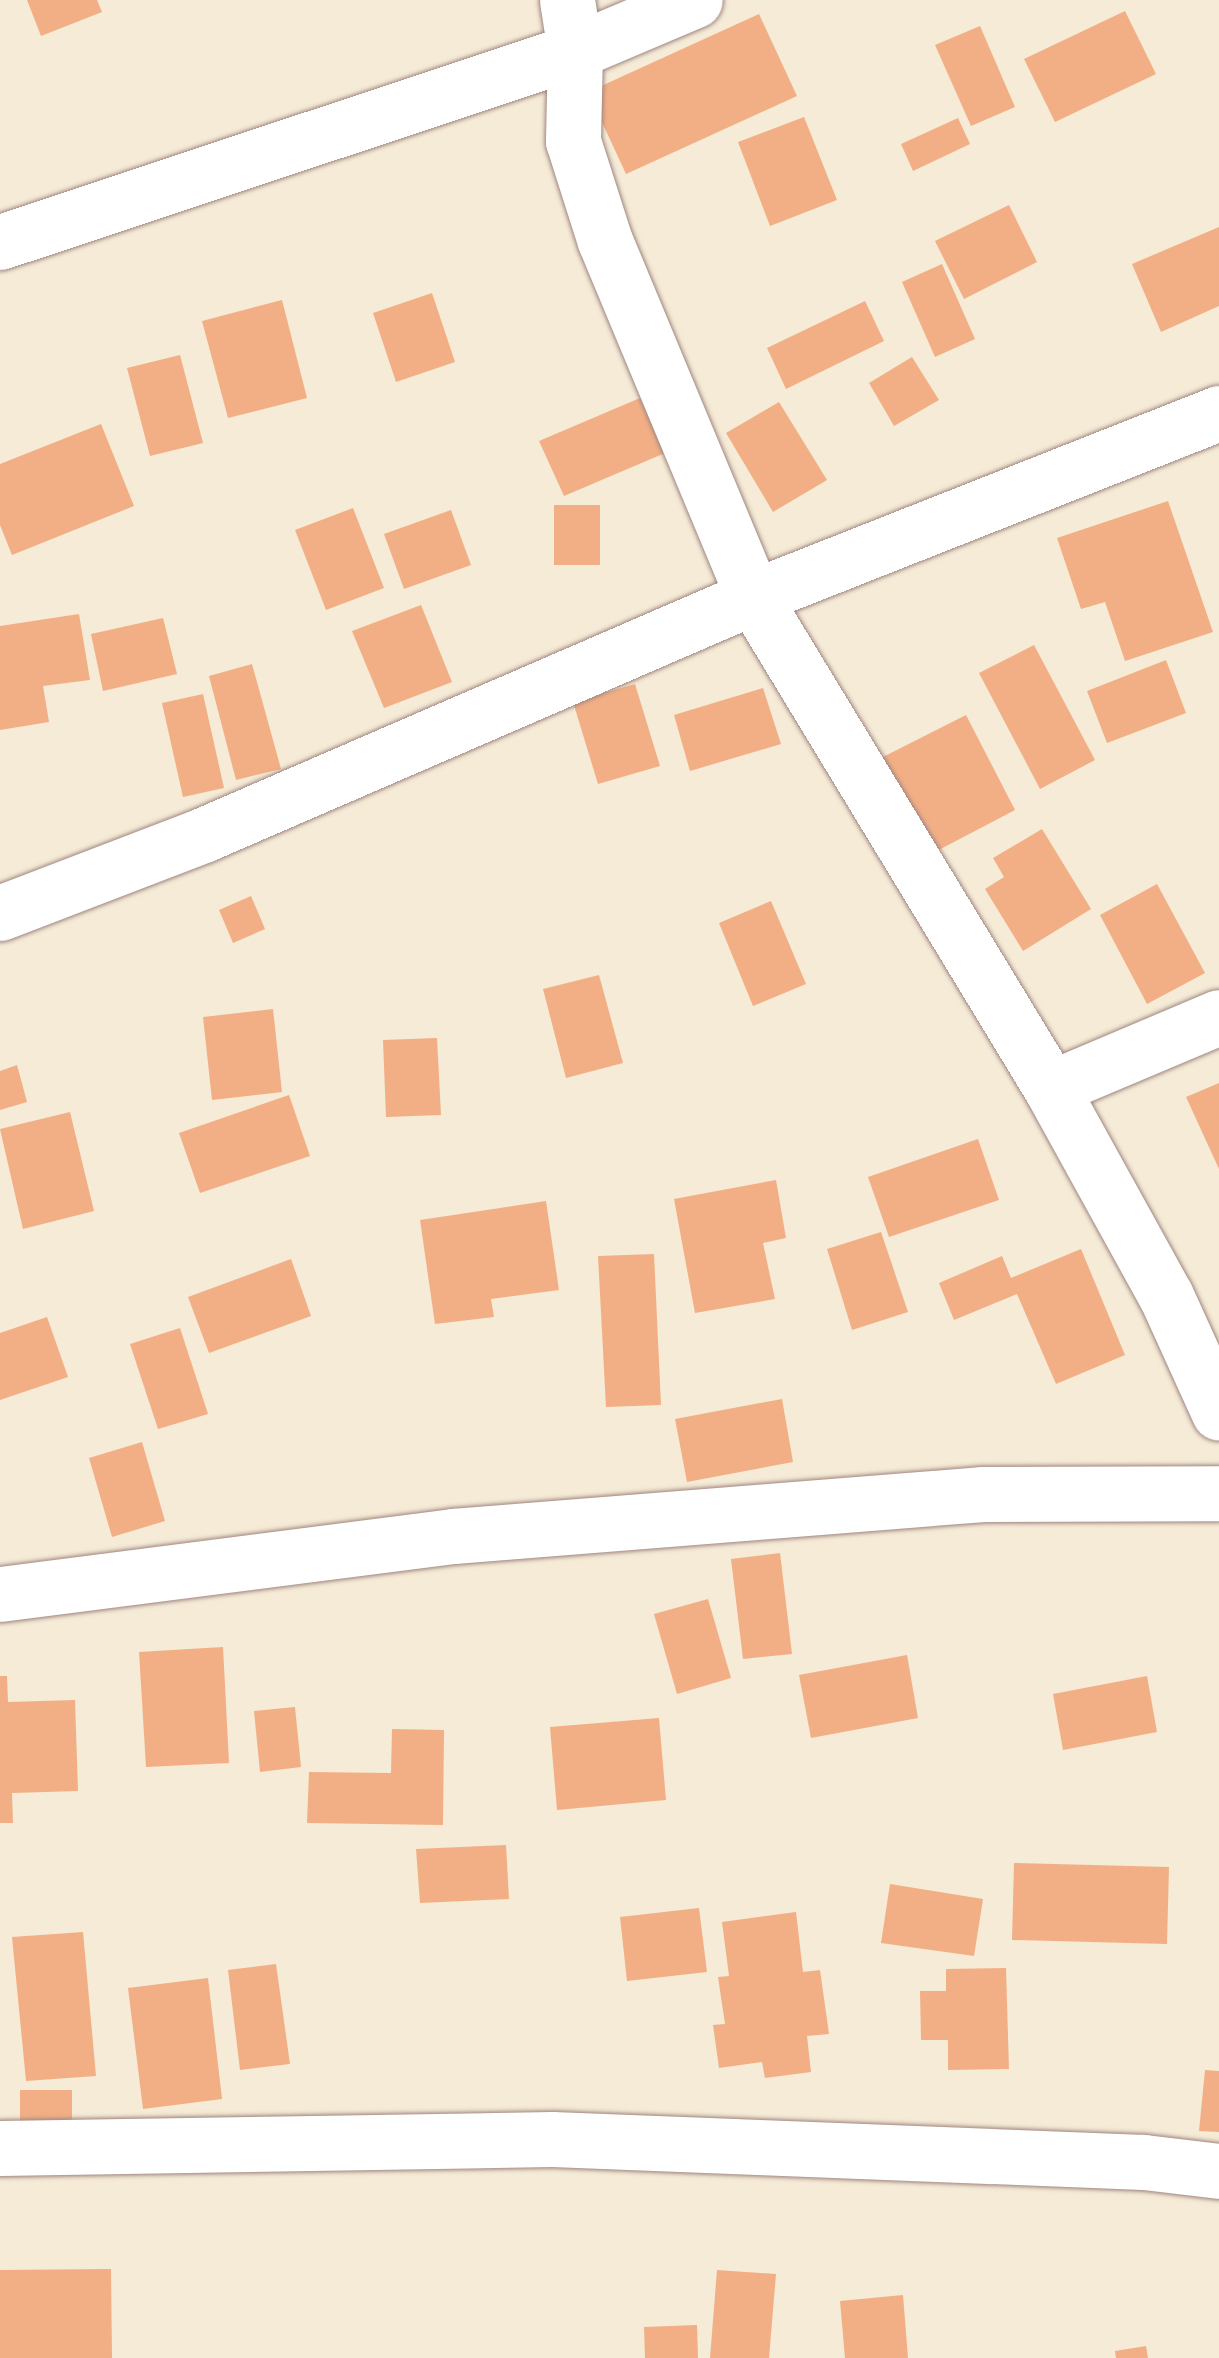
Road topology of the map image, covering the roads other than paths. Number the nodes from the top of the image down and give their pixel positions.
1 (696, 0) edge
2 (571, 25) edge
3 (0, 242) edge
4 (1219, 412) edge
5 (754, 597) junction
6 (0, 912) edge
7 (1219, 1017) edge
8 (1051, 1088) junction
9 (1219, 1413) edge
10 (1219, 1493) edge
11 (0, 1594) edge
12 (0, 2148) edge
13 (1219, 2171) edge

1 - 2 street
2 - 3 street
2 - 5 street
4 - 5 street
5 - 6 street
5 - 8 street
7 - 8 street
8 - 9 street
10 - 11 street
12 - 13 street

